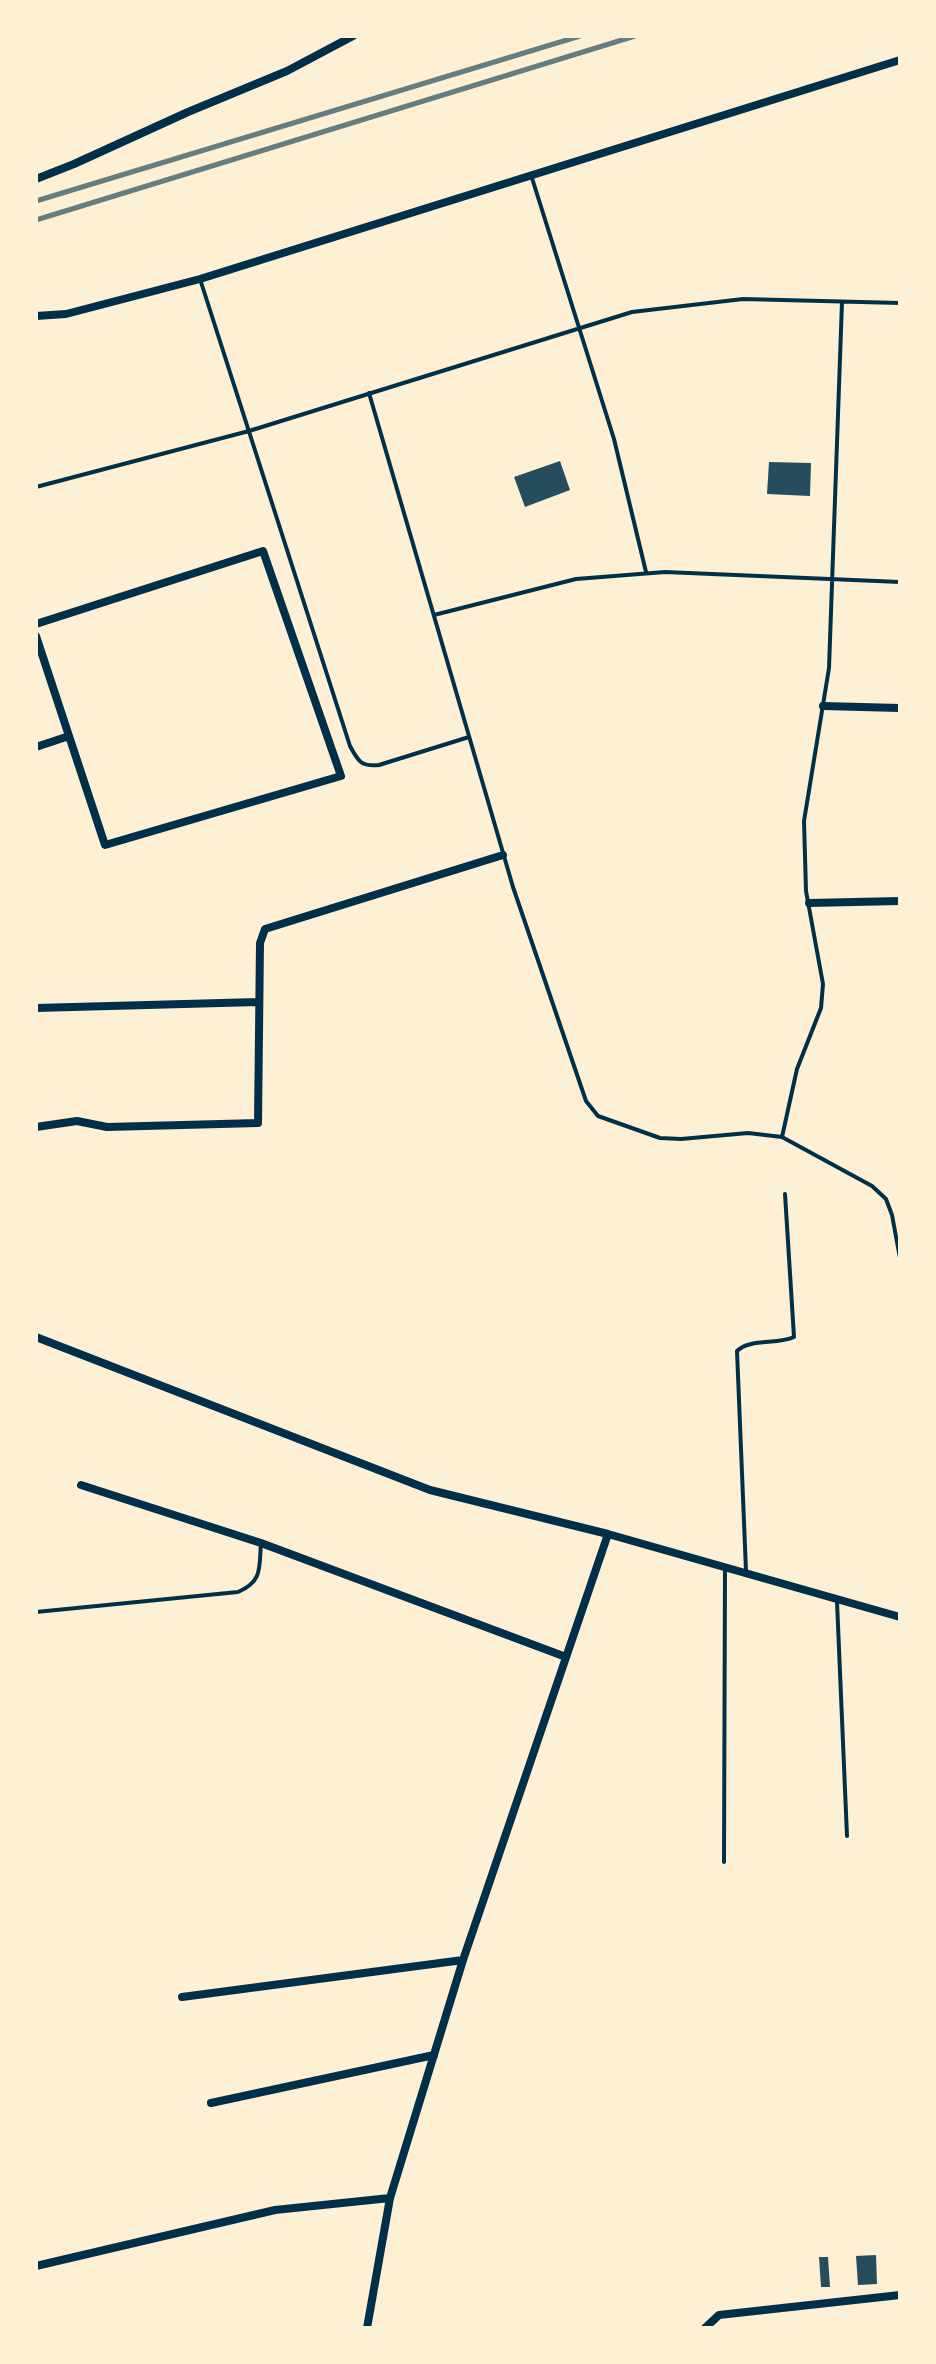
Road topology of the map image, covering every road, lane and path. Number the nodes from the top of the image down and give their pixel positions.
1 (353, 36) edge
2 (900, 60) edge
3 (531, 175) junction
4 (36, 179) edge
5 (200, 279) junction
6 (842, 301) junction
7 (900, 303) edge
8 (36, 316) edge
9 (581, 328) junction
10 (369, 393) junction
11 (249, 431) junction
12 (36, 487) edge
13 (646, 573) junction
14 (834, 580) junction
15 (900, 582) edge
16 (434, 615) junction
17 (36, 624) edge
18 (36, 636) edge
19 (823, 706) junction
20 (900, 708) edge
21 (69, 736) junction
22 (469, 737) junction
23 (36, 747) edge
24 (503, 855) junction
25 (900, 901) edge
26 (809, 903) junction
27 (258, 1002) junction
28 (36, 1008) edge
29 (36, 1127) edge
30 (782, 1137) junction
31 (785, 1194) dead end
32 (900, 1258) edge
33 (36, 1337) edge
34 (81, 1485) dead end
35 (608, 1534) junction
36 (261, 1543) junction
37 (725, 1567) junction
38 (746, 1573) junction
39 (837, 1599) junction
40 (36, 1612) edge
41 (900, 1617) edge
42 (566, 1657) junction
43 (847, 1836) dead end
44 (724, 1862) dead end
45 (463, 1960) junction
46 (182, 1997) dead end
47 (434, 2055) junction
48 (211, 2103) dead end
49 (390, 2198) junction
50 (36, 2266) edge
51 (900, 2295) edge
52 (367, 2328) edge
53 (705, 2328) edge

1 - 4 street
2 - 3 street
3 - 5 street
3 - 9 lane
5 - 8 street
5 - 11 lane
6 - 7 lane
6 - 9 lane
6 - 14 lane
9 - 10 lane
9 - 13 lane
10 - 11 lane
10 - 16 lane
11 - 12 lane
11 - 22 lane
13 - 14 lane
13 - 16 lane
14 - 15 lane
14 - 19 lane
16 - 22 lane
17 - 21 street
18 - 21 street
19 - 20 street
19 - 26 lane
21 - 23 street
22 - 24 lane
24 - 27 street
24 - 30 lane
25 - 26 street
26 - 30 lane
27 - 28 street
27 - 29 street
30 - 32 lane
31 - 38 lane
33 - 35 street
34 - 36 street
35 - 37 street
35 - 42 street
36 - 40 lane
36 - 42 street
37 - 38 street
37 - 44 lane
38 - 39 street
39 - 41 street
39 - 43 lane
42 - 45 street
45 - 46 street
45 - 47 street
47 - 48 street
47 - 49 street
49 - 50 street
49 - 52 street
51 - 53 street

